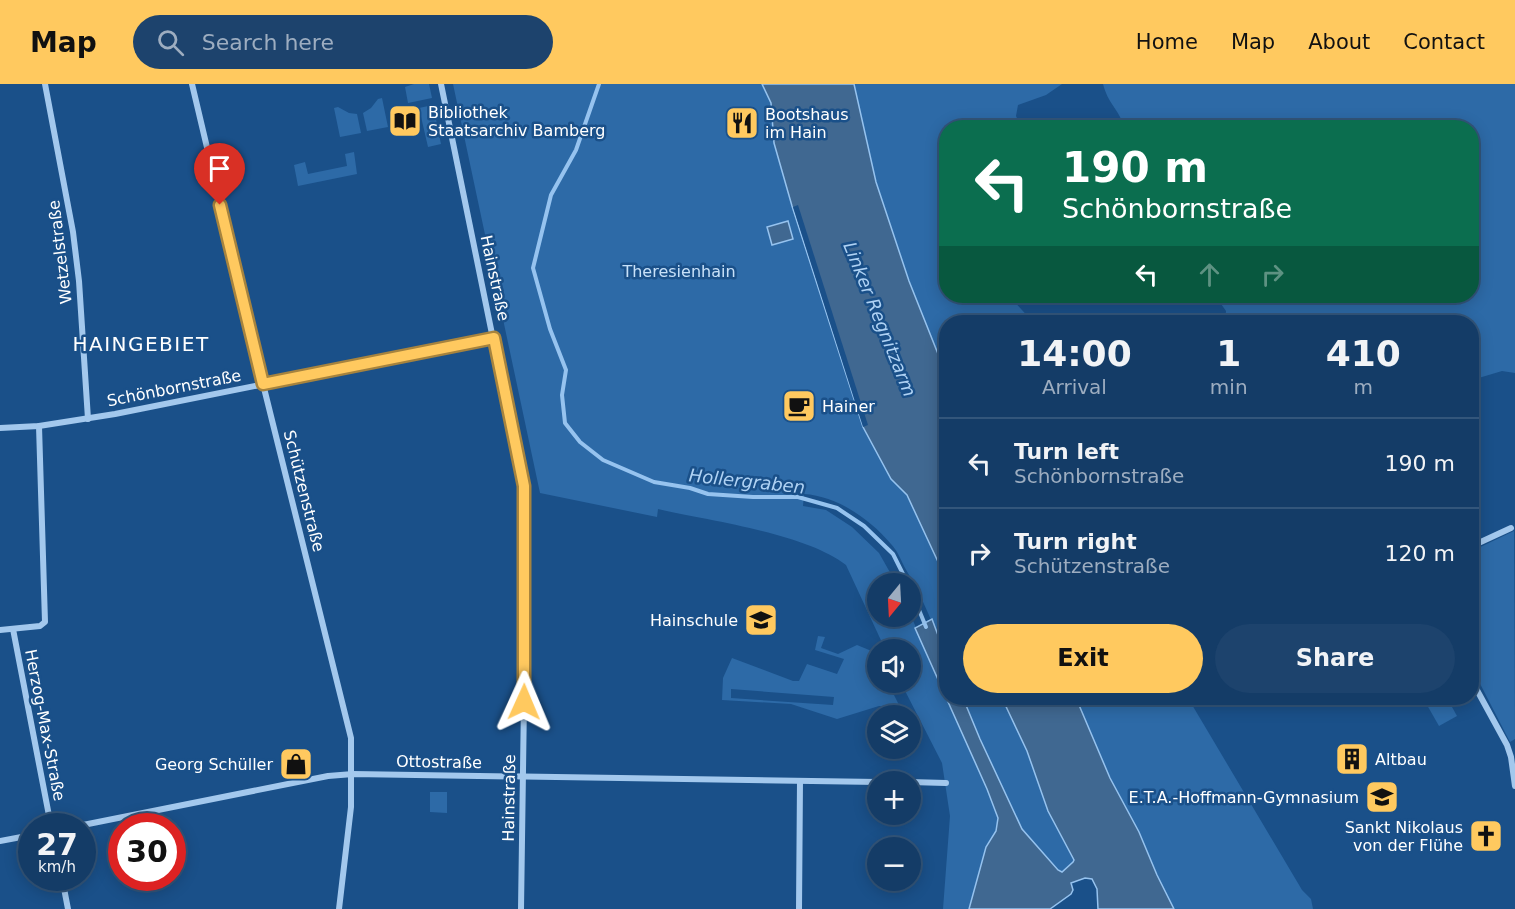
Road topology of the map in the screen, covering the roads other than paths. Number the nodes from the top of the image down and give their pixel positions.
1 (45, 84) edge
2 (192, 84) edge
3 (441, 84) edge
4 (494, 338) junction
5 (263, 384) junction
6 (88, 419) junction
7 (39, 426) junction
8 (0, 428) edge
9 (1511, 528) dead end
10 (1479, 543) edge
11 (13, 629) junction
12 (0, 630) edge
13 (1479, 694) edge
14 (353, 774) junction
15 (523, 777) junction
16 (800, 781) junction
17 (867, 782) edge
18 (921, 782) edge
19 (946, 783) dead end
20 (1515, 786) edge
21 (48, 813) edge
22 (96, 822) edge
23 (18, 838) edge
24 (0, 841) edge
25 (65, 891) edge
26 (68, 909) edge
27 (339, 909) edge
28 (521, 909) edge
29 (799, 909) edge

1 - 6 street, Wetzelstraße
2 - 5 street, Schützenstraße
3 - 4 street, Hainstraße
4 - 5 street, Schönbornstraße
4 - 15 street, Hainstraße
5 - 6 street, Schönbornstraße
5 - 14 street, Schützenstraße
6 - 7 street, Schönbornstraße
7 - 8 street, Schönbornstraße
7 - 11 street
9 - 10 street
11 - 12 street
11 - 21 street, Herzog-Max-Straße
13 - 20 street
14 - 15 street, Ottostraße
14 - 22 street, Ottostraße
14 - 27 street, Schützenstraße
15 - 16 street, Ottostraße
15 - 28 street, Hainstraße
16 - 17 street, Ottostraße
16 - 29 street
18 - 19 street
23 - 24 street
25 - 26 street

